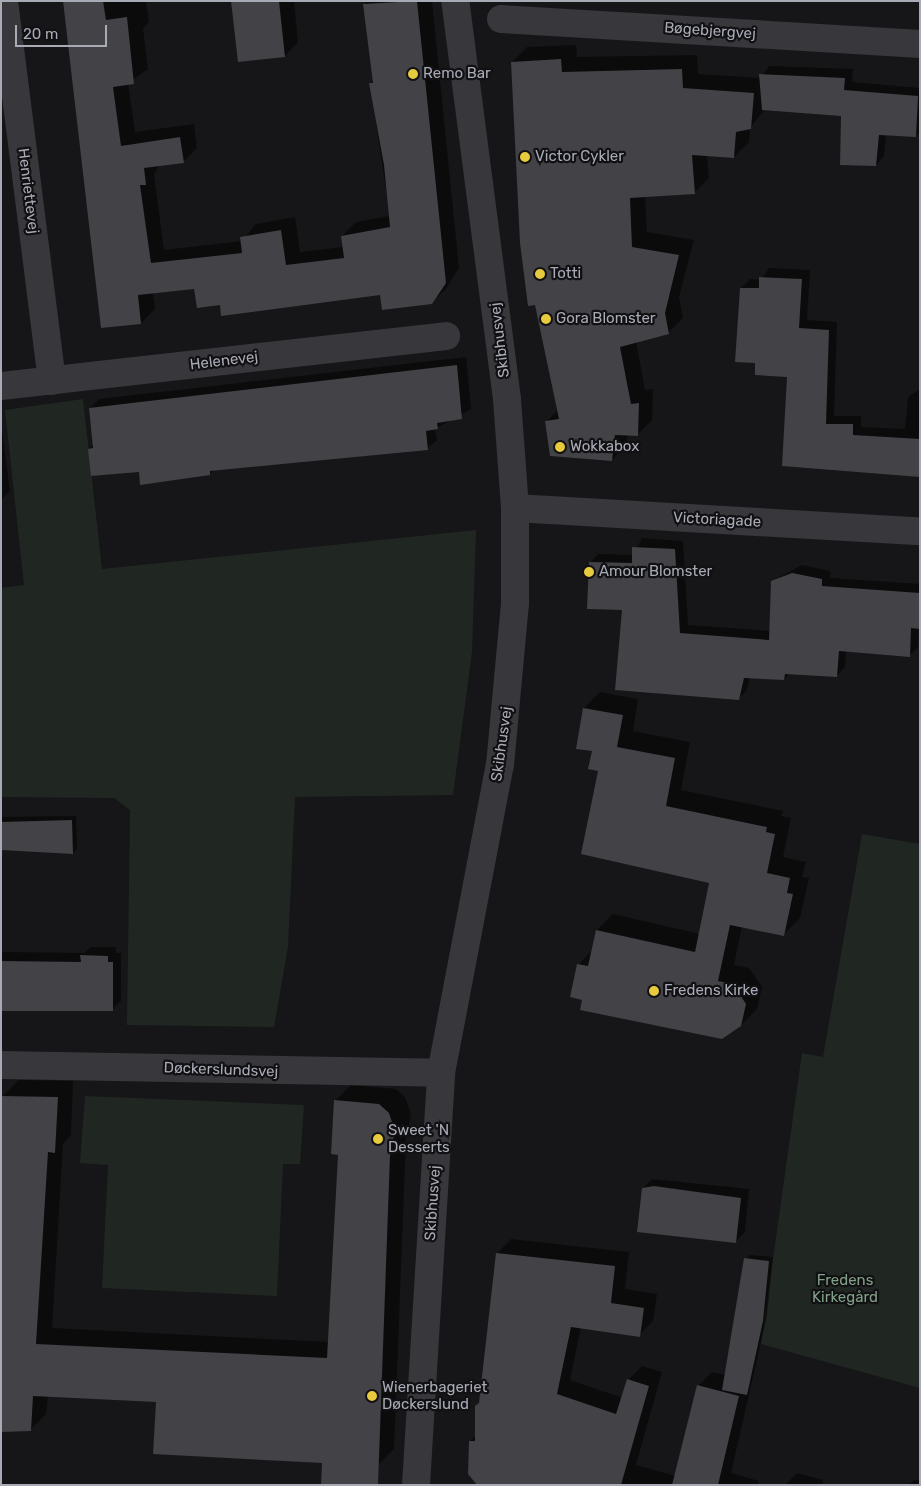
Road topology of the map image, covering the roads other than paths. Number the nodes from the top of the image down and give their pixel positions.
1 (4, 1) edge
2 (455, 1) edge
3 (501, 18) dead end
4 (920, 44) edge
5 (446, 336) dead end
6 (52, 381) junction
7 (1, 386) edge
8 (515, 508) junction
9 (920, 532) edge
10 (1, 1065) edge
11 (442, 1073) junction
12 (416, 1485) edge

1 - 6 street, Henriettevej
2 - 8 street, Skibhusvej
3 - 4 street, Bøgebjergvej
5 - 6 street, Helenevej
6 - 7 street, Helenevej
8 - 9 street, Victoriagade
8 - 11 street, Skibhusvej
10 - 11 street, Døckerslundsvej
11 - 12 street, Skibhusvej

